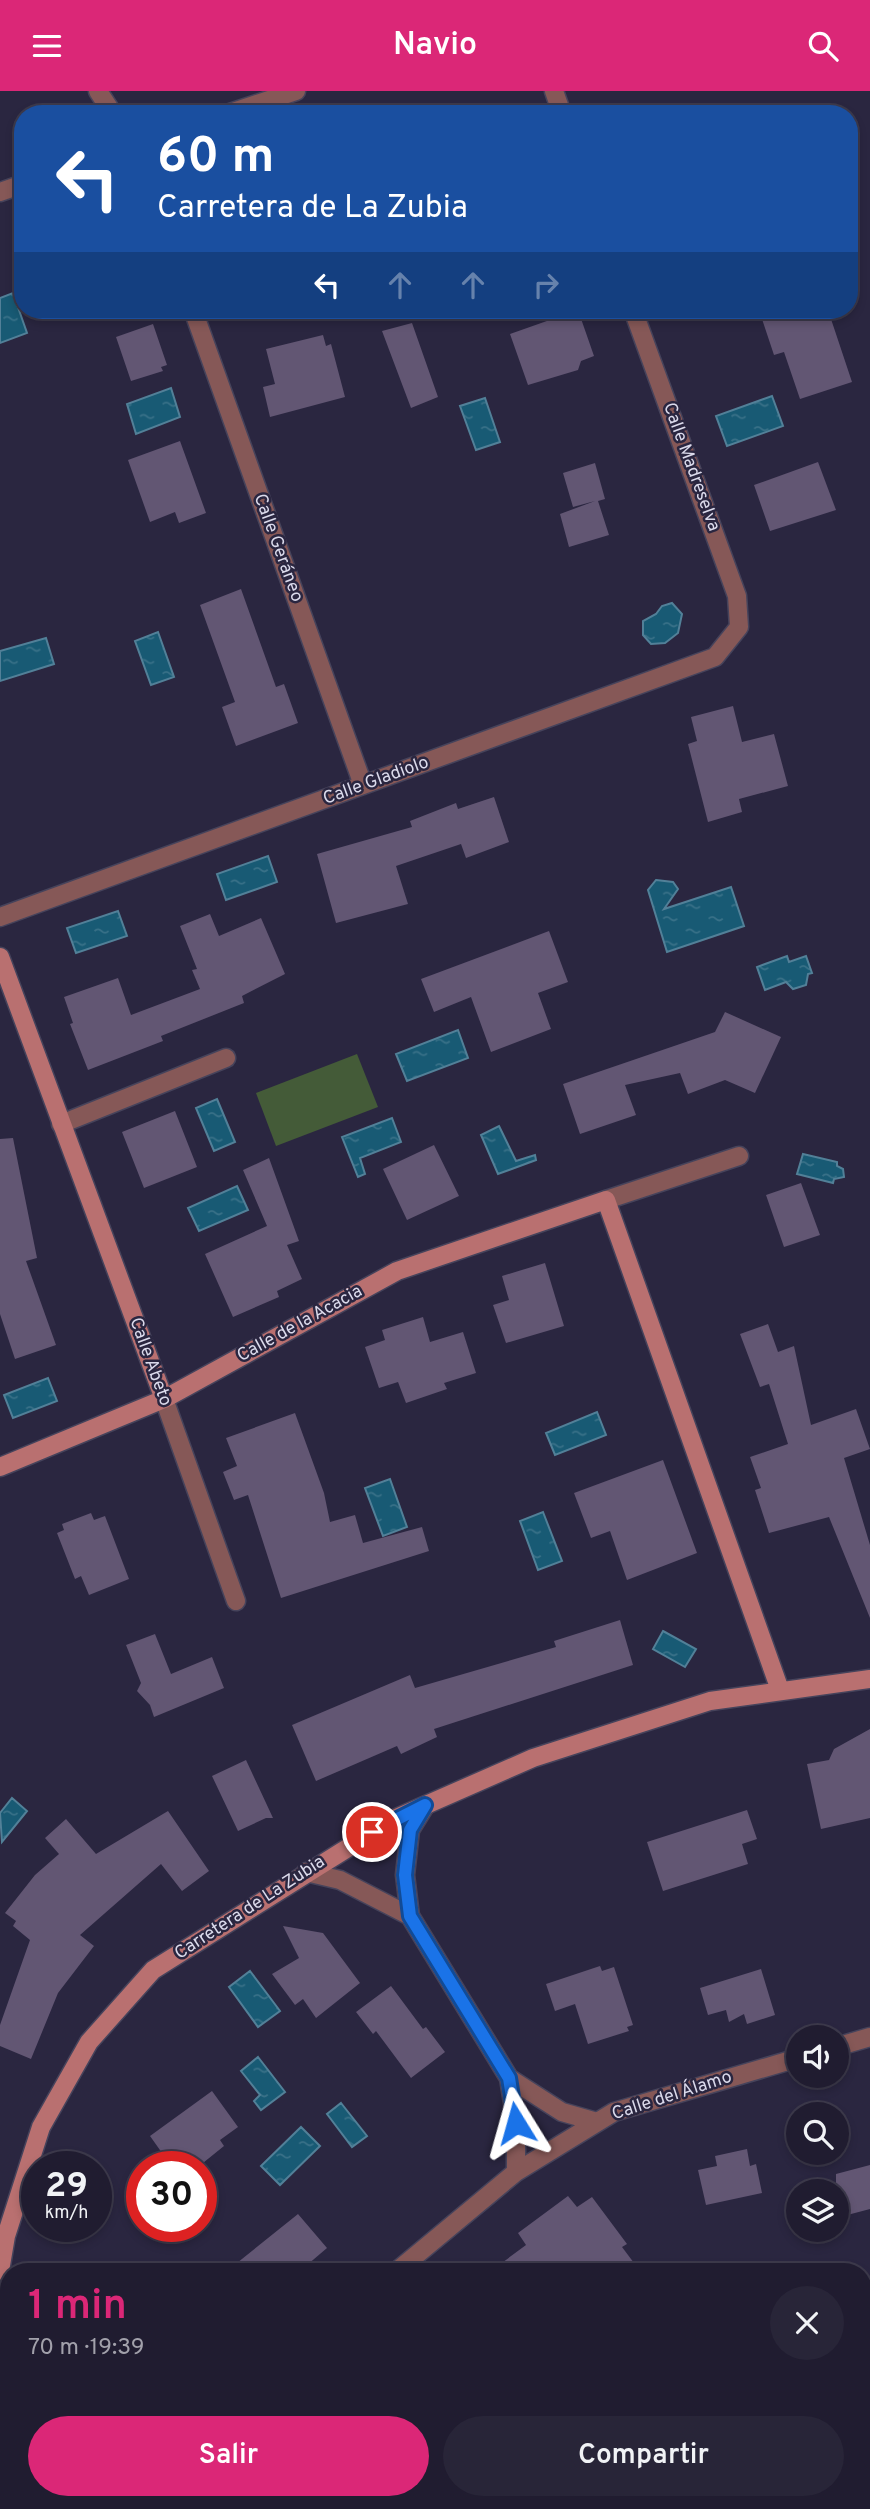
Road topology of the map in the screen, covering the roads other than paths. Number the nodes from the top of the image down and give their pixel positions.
1 (296, 91) edge
2 (254, 105) edge
3 (196, 319) edge
4 (636, 319) edge
5 (739, 627) joint
6 (363, 785) junction
7 (0, 917) edge
8 (0, 957) edge
9 (226, 1058) dead end
10 (61, 1124) junction
11 (738, 1156) dead end
12 (607, 1200) junction
13 (164, 1399) junction
14 (0, 1467) edge
15 (236, 1601) dead end
16 (870, 1679) edge
17 (780, 1690) junction
18 (425, 1805) junction
19 (306, 1872) junction
20 (410, 1916) junction
21 (870, 2037) edge
22 (849, 2043) edge
23 (786, 2062) edge
24 (509, 2078) junction
25 (597, 2122) junction
26 (516, 2172) junction
27 (1, 2263) edge
28 (407, 2263) edge

1 - 2 street
3 - 6 street, Calle Geráneo
4 - 5 street, Calle Madreselva
5 - 6 street, Calle Gladiolo
6 - 7 street, Calle Gladiolo
8 - 10 street, Calle Abeto
9 - 10 street
10 - 13 street, Calle Abeto
11 - 12 street, Calle de la Acacia
12 - 13 street, Calle de la Acacia
12 - 17 street
13 - 14 street, Calle de la Acacia
13 - 15 street, Calle Abeto
16 - 17 street, Carretera de La Zubia
17 - 18 street, Carretera de La Zubia
18 - 19 street, Carretera de La Zubia
18 - 20 street
19 - 20 street
19 - 27 street, Carretera de La Zubia
20 - 24 street
21 - 22 street
23 - 25 street, Calle del Álamo
24 - 25 street
24 - 26 street
25 - 26 street, Calle del Álamo
26 - 28 street, Calle del Álamo

